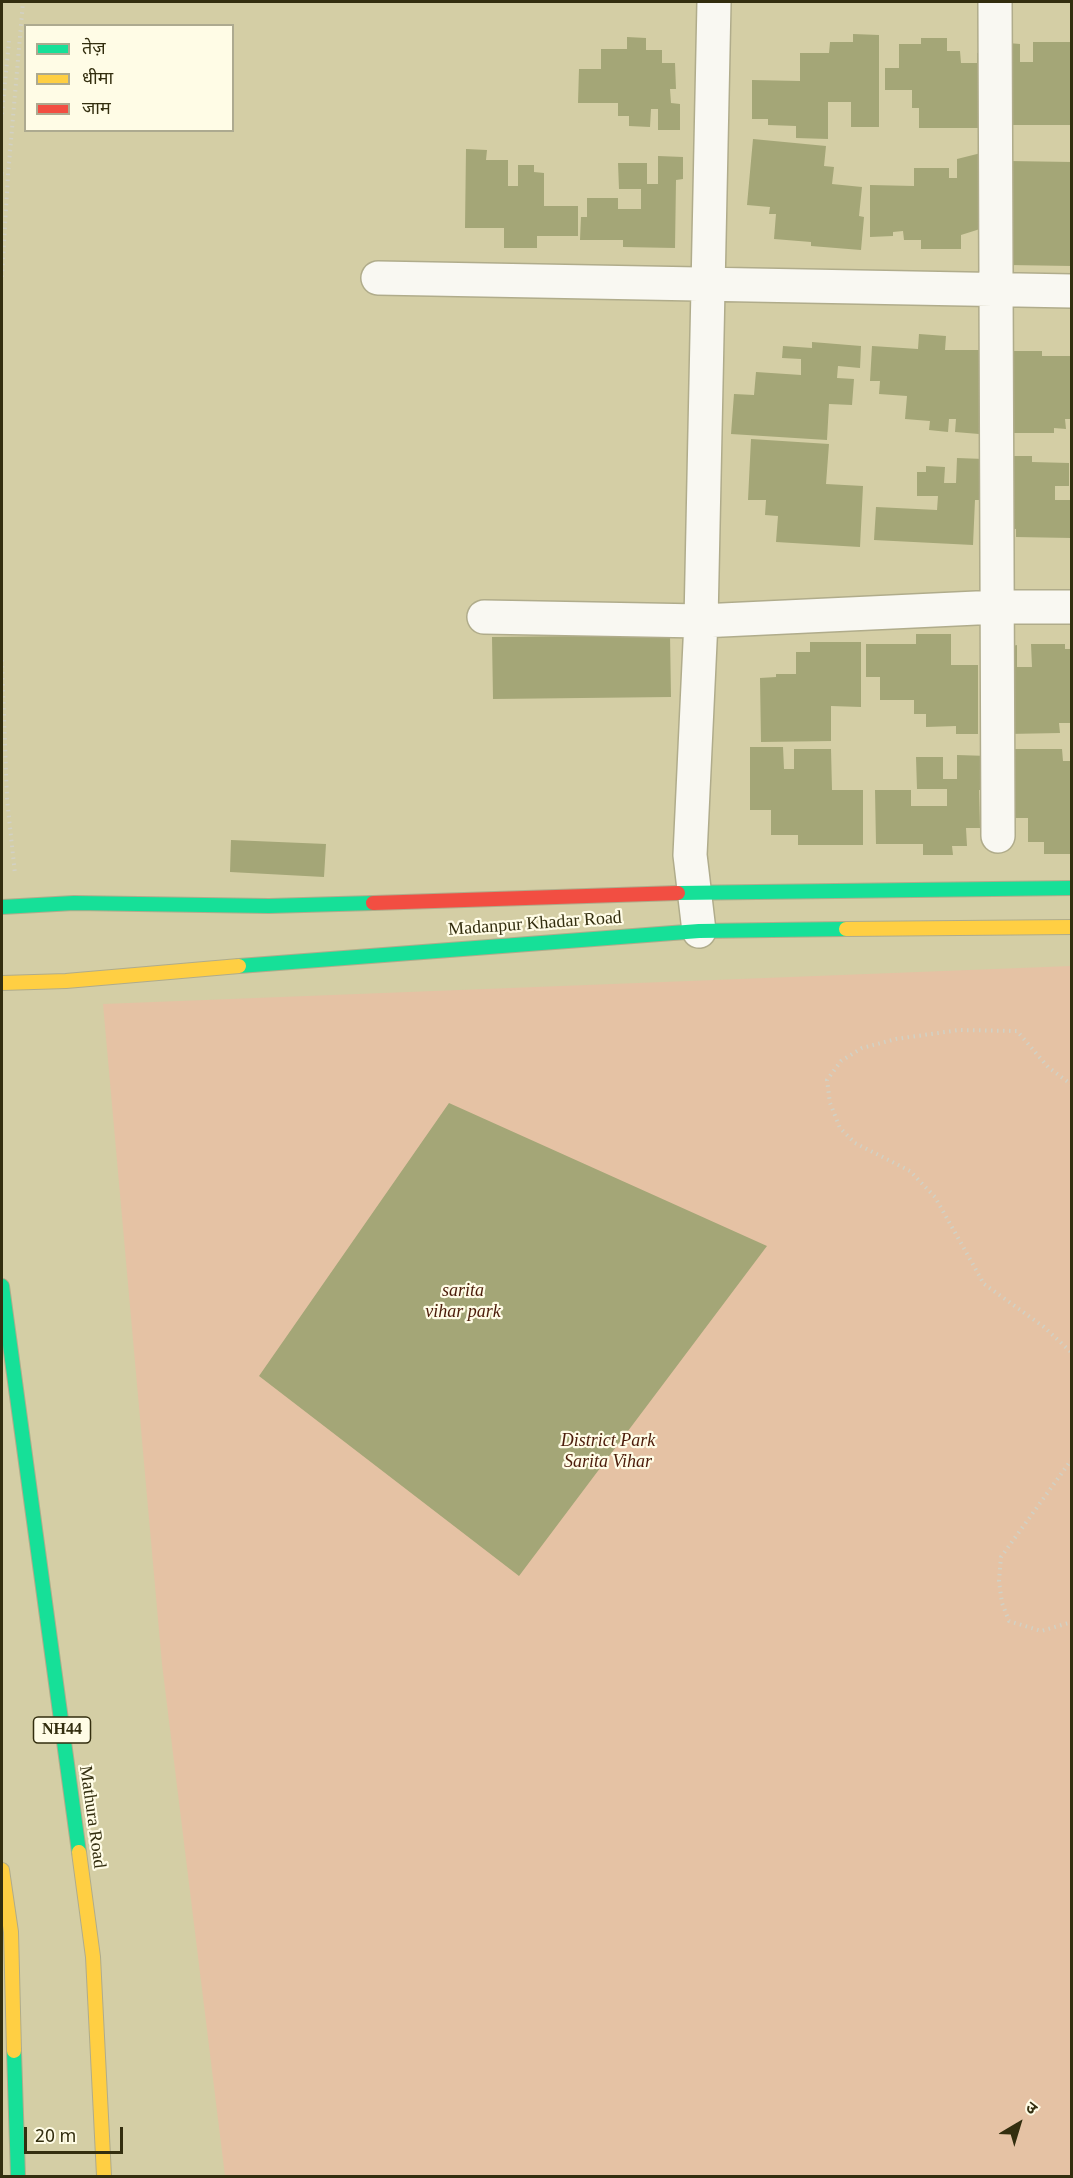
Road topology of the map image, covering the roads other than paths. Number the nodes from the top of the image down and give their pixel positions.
1 (714, 2) edge
2 (995, 2) edge
3 (378, 278) dead end
4 (708, 284) junction
5 (996, 289) junction
6 (1071, 291) edge
7 (998, 607) junction
8 (1071, 607) edge
9 (484, 617) dead end
10 (701, 621) junction
11 (998, 836) dead end
12 (1071, 888) edge
13 (693, 893) junction
14 (2, 907) edge
15 (1071, 927) edge
16 (699, 931) junction
17 (2, 983) edge
18 (2, 1286) edge
19 (2, 1870) edge
20 (18, 2176) edge
21 (104, 2176) edge

1 - 4 street
2 - 5 street
3 - 4 street
4 - 5 street
4 - 10 street
5 - 6 street
5 - 7 street
7 - 8 street
7 - 10 street
7 - 11 street
9 - 10 street
10 - 13 street
12 - 13 main road, Madanpur Khadar Road
13 - 14 main road, Madanpur Khadar Road
13 - 16 street
15 - 16 main road, Madanpur Khadar Road
16 - 17 main road, Madanpur Khadar Road
18 - 21 main road, Mathura Road / NH44
19 - 20 main road

